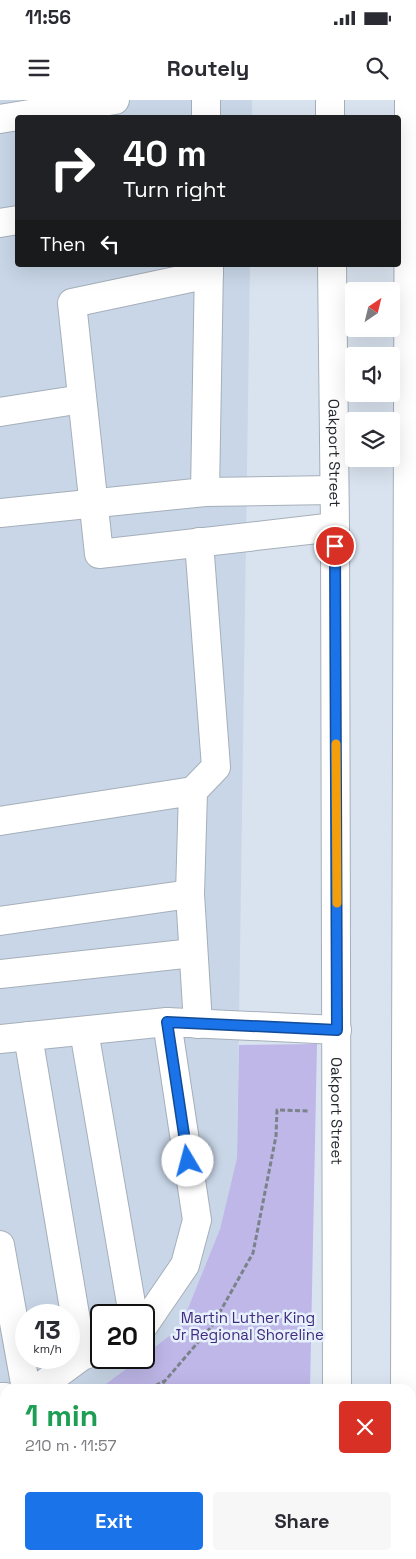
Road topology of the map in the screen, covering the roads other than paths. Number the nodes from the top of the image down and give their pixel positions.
1 (115, 100) edge
2 (206, 100) edge
3 (330, 100) edge
4 (408, 105) edge
5 (24, 115) edge
6 (206, 115) edge
7 (330, 115) edge
8 (15, 117) edge
9 (0, 119) edge
10 (15, 220) edge
11 (0, 223) edge
12 (332, 267) edge
13 (209, 269) edge
14 (82, 398) junction
15 (0, 412) edge
16 (334, 490) junction
17 (205, 492) junction
18 (93, 503) junction
19 (0, 513) edge
20 (335, 527) junction
21 (199, 542) junction
22 (193, 791) junction
23 (0, 821) edge
24 (190, 894) junction
25 (0, 921) edge
26 (193, 953) junction
27 (0, 974) edge
28 (167, 1022) junction
29 (198, 1024) junction
30 (337, 1030) junction
31 (84, 1031) junction
32 (28, 1036) junction
33 (0, 1039) edge
34 (0, 1245) edge
35 (131, 1304) edge
36 (155, 1309) edge
37 (90, 1343) edge
38 (90, 1354) edge
39 (25, 1384) edge
40 (44, 1384) edge
41 (337, 1384) edge
42 (405, 1384) edge

1 - 5 main road
2 - 6 main road
3 - 7 main road
4 - 42 main road
8 - 9 main road
10 - 11 main road
12 - 16 main road, Oakport Street
13 - 14 main road
13 - 17 main road
14 - 15 main road
14 - 18 main road
16 - 17 main road
16 - 20 main road, Oakport Street
17 - 18 main road
18 - 19 main road
18 - 21 main road
20 - 21 main road
20 - 30 main road, Oakport Street
21 - 22 main road
22 - 23 main road
22 - 24 main road
24 - 25 main road
24 - 26 main road
26 - 27 main road
26 - 29 main road
28 - 29 main road
28 - 31 main road
28 - 36 main road
29 - 30 main road
30 - 41 main road, Oakport Street
31 - 32 main road
31 - 35 main road
32 - 33 main road
32 - 37 main road
34 - 39 main road
38 - 40 main road

